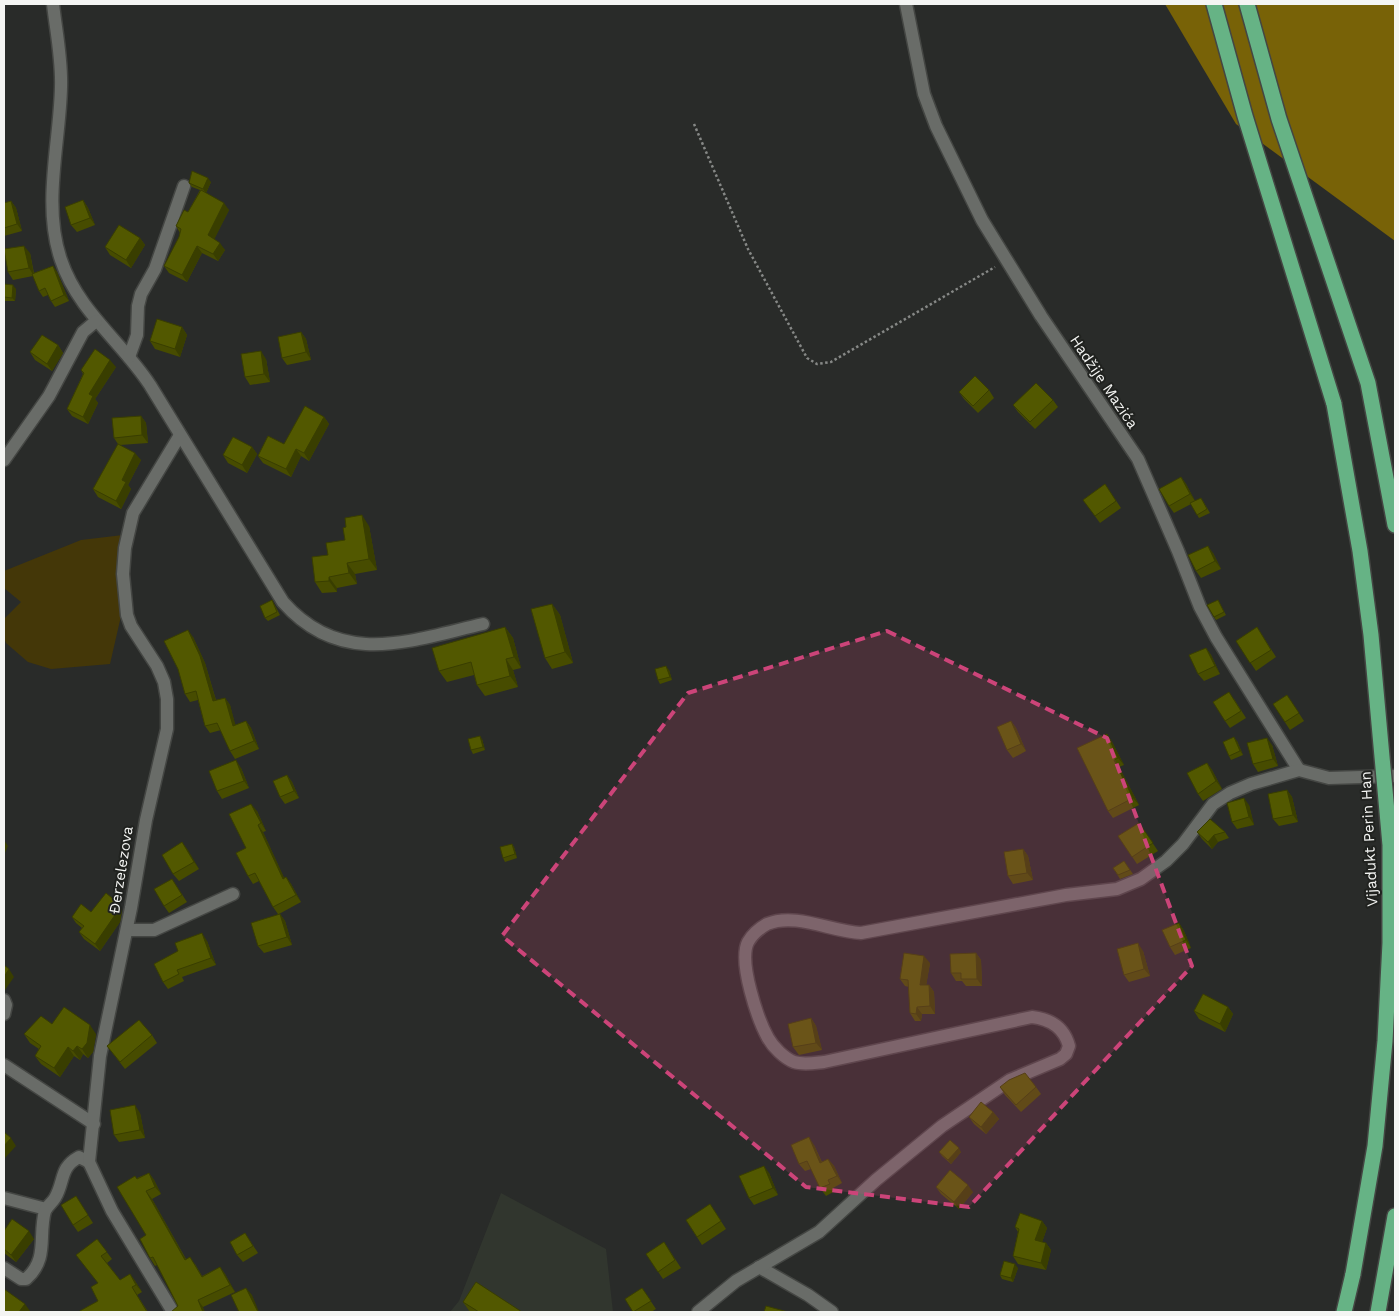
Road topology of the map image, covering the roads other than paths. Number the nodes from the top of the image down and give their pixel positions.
1 (53, 4) edge
2 (906, 4) edge
3 (1214, 4) edge
4 (1247, 4) edge
5 (184, 186) dead end
6 (96, 321) junction
7 (129, 357) junction
8 (180, 435) junction
9 (4, 460) edge
10 (1395, 525) edge
11 (483, 624) dead end
12 (1299, 770) junction
13 (1395, 776) edge
14 (233, 894) dead end
15 (127, 930) junction
16 (4, 1000) edge
17 (4, 1014) edge
18 (4, 1066) edge
19 (94, 1124) junction
20 (88, 1162) junction
21 (4, 1198) edge
22 (46, 1209) junction
23 (1395, 1216) edge
24 (759, 1267) junction
25 (4, 1268) edge
26 (173, 1312) edge
27 (698, 1312) edge
28 (832, 1312) edge
29 (1344, 1312) edge
30 (1378, 1312) edge

1 - 6 street
2 - 12 street, Hadžije Mazića
3 - 29 highway, Vijadukt Perin Han, bridge
4 - 10 highway
5 - 7 street
6 - 7 street
6 - 9 street
7 - 8 street
8 - 11 street
8 - 15 street, Đerzelezova
12 - 13 street
12 - 24 street
14 - 15 street
15 - 19 street, Đerzelezova
16 - 17 street
18 - 19 street
19 - 20 street, Đerzelezova
20 - 22 street
20 - 26 street
21 - 22 street
22 - 25 street
23 - 30 highway
24 - 27 street
24 - 28 street

